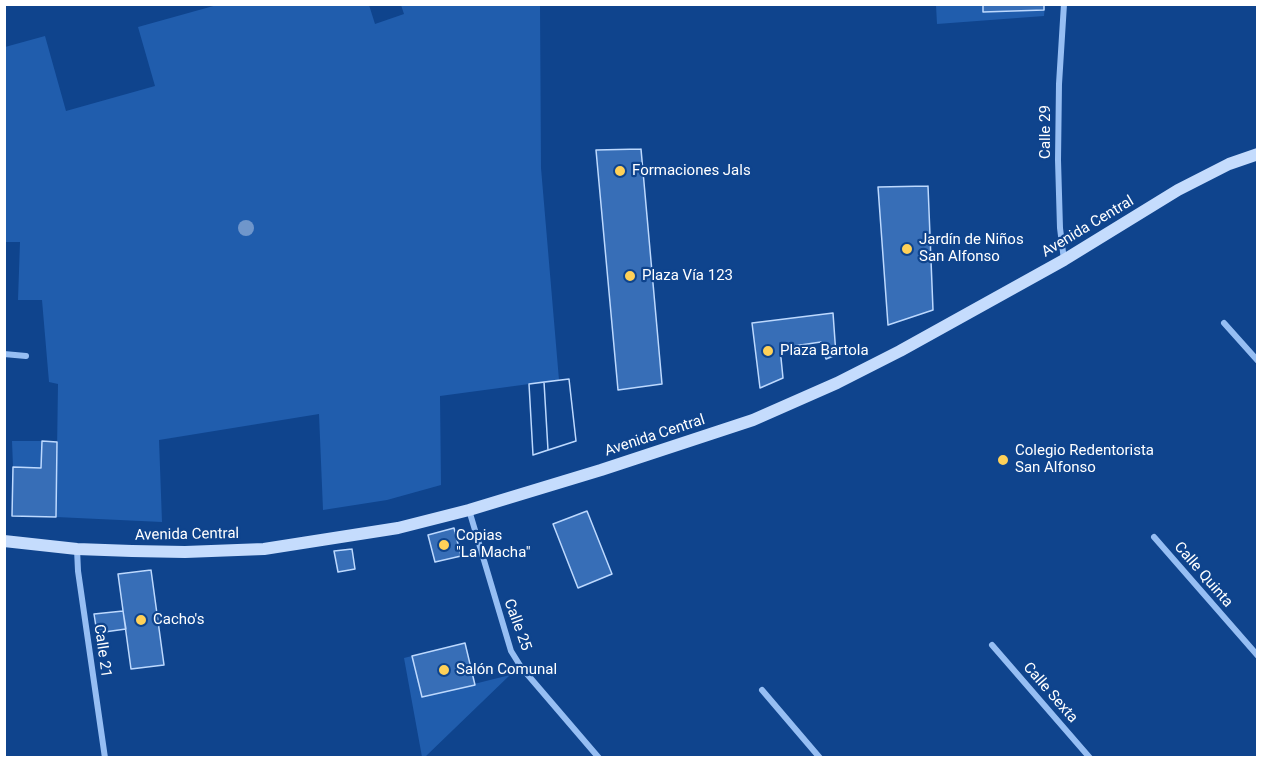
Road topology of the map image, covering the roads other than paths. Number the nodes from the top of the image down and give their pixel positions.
1 (1064, 4) edge
2 (1257, 154) edge
3 (1064, 260) junction
4 (1224, 323) dead end
5 (4, 354) edge
6 (26, 356) dead end
7 (1257, 361) edge
8 (469, 510) junction
9 (1154, 537) dead end
10 (4, 541) edge
11 (77, 549) junction
12 (992, 645) dead end
13 (1257, 656) edge
14 (762, 690) dead end
15 (105, 758) edge
16 (599, 758) edge
17 (820, 758) edge
18 (1090, 758) edge

1 - 3 street, Calle 29
2 - 3 main road, Avenida Central
3 - 8 main road, Avenida Central
4 - 7 street
5 - 6 street
8 - 11 main road, Avenida Central
8 - 16 street, Calle 25
9 - 13 street, Calle Quinta
10 - 11 main road, Avenida Central
11 - 15 street, Calle 21
12 - 18 street, Calle Sexta
14 - 17 street

